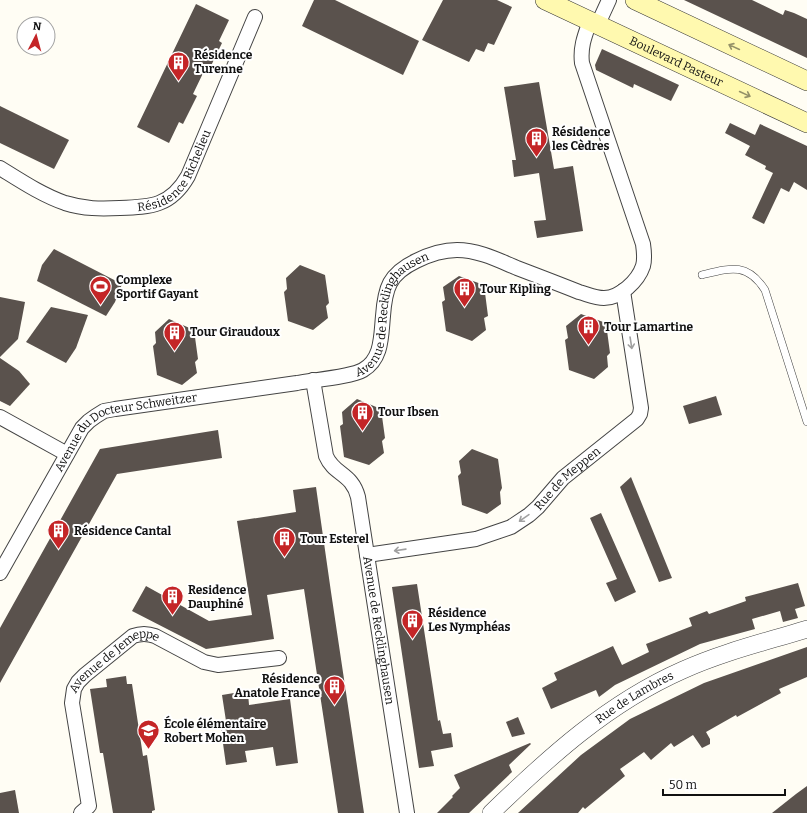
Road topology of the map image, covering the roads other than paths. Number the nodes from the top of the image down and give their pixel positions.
1 (545, 0) edge
2 (609, 0) edge
3 (635, 0) edge
4 (255, 17) dead end
5 (594, 23) junction
6 (807, 81) edge
7 (807, 123) edge
8 (0, 168) edge
9 (702, 275) dead end
10 (623, 291) junction
11 (313, 380) junction
12 (0, 417) edge
13 (807, 422) edge
14 (67, 454) junction
15 (367, 555) junction
16 (0, 573) edge
17 (807, 629) edge
18 (279, 658) dead end
19 (88, 811) edge
20 (407, 813) edge
21 (491, 813) edge

1 - 5 main road, Boulevard Pasteur
2 - 5 street, Avenue de Recklinghausen
6 -> 3 main road
4 - 8 street, Résidence Richelieu
5 -> 7 main road, Boulevard Pasteur
5 - 10 street, Avenue de Recklinghausen
9 - 13 lane
10 - 11 street, Avenue de Recklinghausen
10 -> 15 street, Rue de Meppen
11 - 14 street, Avenue du Docteur Schweitzer
11 - 15 street, Avenue de Recklinghausen
12 - 14 street
14 - 16 street, Avenue du Docteur Schweitzer
15 - 20 street, Avenue de Recklinghausen
17 - 21 street, Rue de Lambres
18 - 19 street, Avenue de Jemeppe

